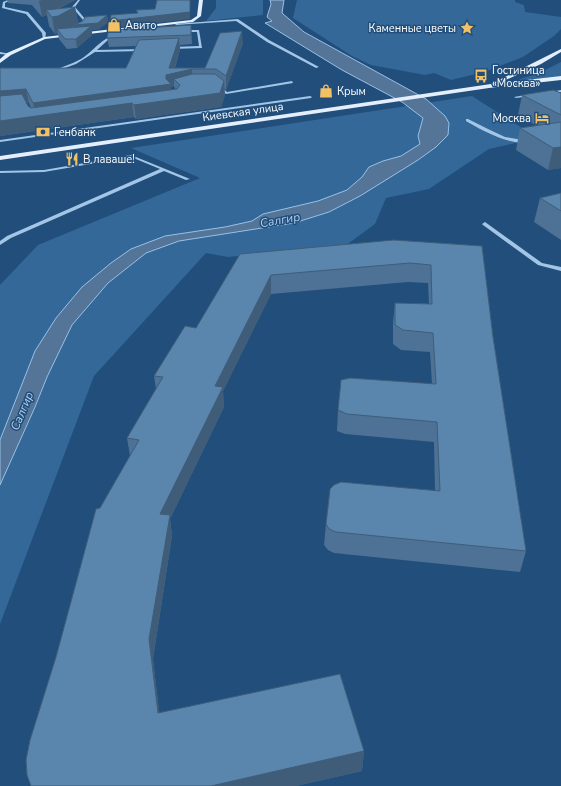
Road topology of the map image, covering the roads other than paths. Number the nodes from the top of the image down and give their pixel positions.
1 (10, 0) edge
2 (79, 0) edge
3 (201, 0) edge
4 (176, 24) junction
5 (77, 28) edge
6 (72, 31) edge
7 (177, 32) edge
8 (63, 35) junction
9 (119, 36) edge
10 (44, 38) junction
11 (170, 48) edge
12 (148, 49) edge
13 (561, 50) edge
14 (94, 51) junction
15 (0, 52) edge
16 (9, 54) junction
17 (0, 62) edge
18 (318, 67) dead end
19 (49, 72) edge
20 (561, 78) edge
21 (292, 82) dead end
22 (211, 85) edge
23 (489, 86) junction
24 (561, 91) edge
25 (310, 97) dead end
26 (516, 97) dead end
27 (111, 117) edge
28 (467, 120) dead end
29 (114, 124) junction
30 (0, 141) edge
31 (533, 141) edge
32 (0, 158) edge
33 (164, 169) junction
34 (0, 172) edge
35 (188, 179) dead end
36 (485, 224) dead end
37 (0, 243) edge
38 (561, 269) edge

1 - 10 lane
2 - 5 lane
3 - 4 main road
4 - 8 main road
4 - 18 lane
6 - 8 lane
7 - 11 lane
8 - 10 main road
9 - 14 lane
10 - 16 main road
12 - 14 lane
13 - 23 main road, Киевская улица
14 - 19 lane
15 - 16 lane
16 - 17 main road
20 - 23 main road, Киевская улица
21 - 22 lane
23 - 32 main road, Киевская улица
24 - 26 lane
25 - 29 lane
27 - 29 lane
28 - 31 lane
29 - 30 lane
33 - 34 lane
33 - 35 lane
33 - 37 lane
36 - 38 lane

